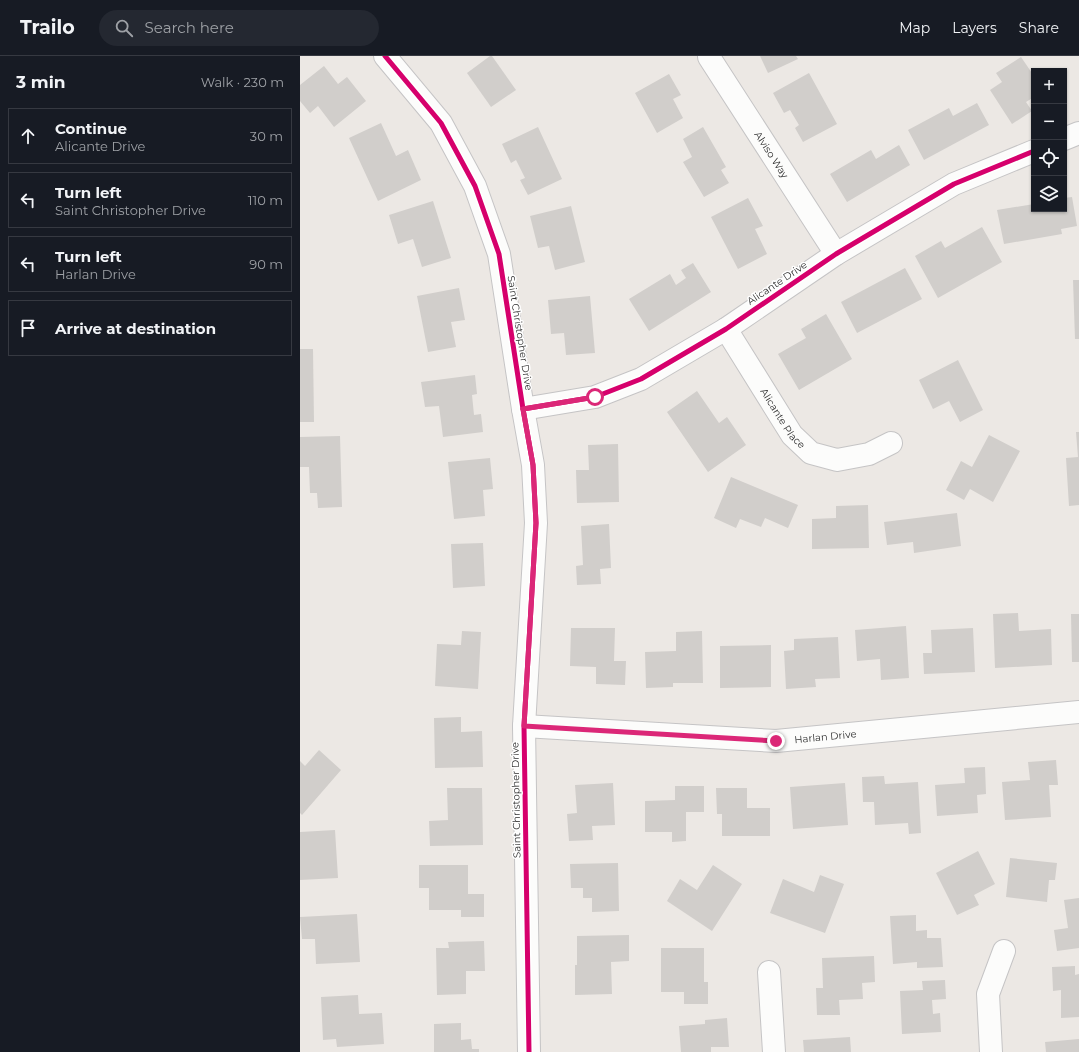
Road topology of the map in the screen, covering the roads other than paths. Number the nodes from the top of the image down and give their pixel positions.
1 (385, 56) edge
2 (709, 56) edge
3 (1079, 133) edge
4 (1067, 138) edge
5 (1031, 152) edge
6 (836, 254) junction
7 (726, 329) junction
8 (523, 409) junction
9 (892, 443) dead end
10 (1079, 712) edge
11 (524, 726) junction
12 (1004, 952) dead end
13 (769, 972) dead end
14 (529, 1052) edge
15 (774, 1052) edge
16 (991, 1052) edge

1 - 8 street, Saint Christopher Drive
2 - 6 street, Alviso Way
3 - 4 street
5 - 6 street, Alicante Drive
6 - 7 street, Alicante Drive
7 - 8 street, Alicante Drive
7 - 9 street, Alicante Place
8 - 11 street, Saint Christopher Drive
10 - 11 street, Harlan Drive
11 - 14 street, Saint Christopher Drive
12 - 16 street
13 - 15 street

